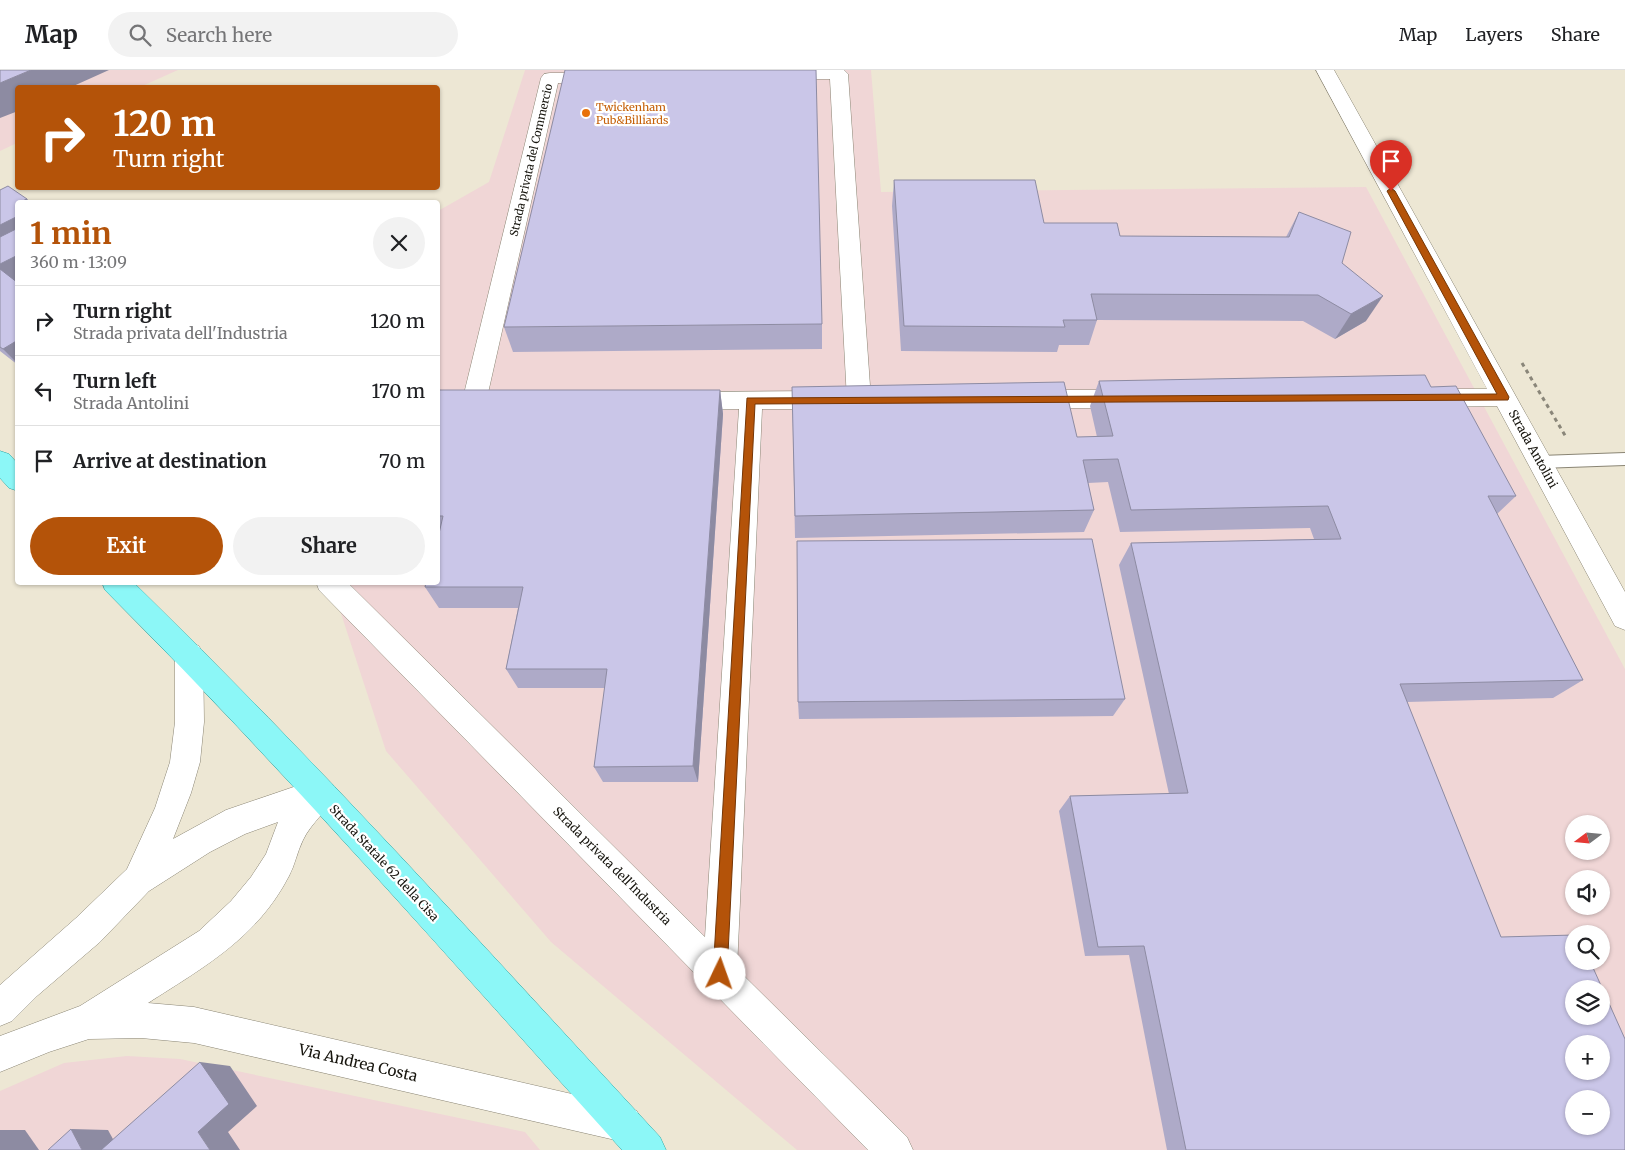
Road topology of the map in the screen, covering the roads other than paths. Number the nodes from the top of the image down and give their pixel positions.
1 (1325, 70) edge
2 (759, 75) edge
3 (620, 77) edge
4 (1504, 397) junction
5 (1405, 398) edge
6 (1147, 399) edge
7 (1008, 400) edge
8 (662, 401) edge
9 (751, 401) junction
10 (475, 402) edge
11 (1625, 459) edge
12 (0, 461) edge
13 (1540, 462) junction
14 (15, 478) edge
15 (118, 585) edge
16 (332, 585) edge
17 (1625, 618) edge
18 (189, 655) junction
19 (320, 793) junction
20 (138, 880) junction
21 (720, 974) junction
22 (0, 1009) edge
23 (89, 1021) junction
24 (0, 1054) edge
25 (636, 1137) edge
26 (894, 1150) edge

1 - 4 street, Strada Antolini
2 - 9 street
3 - 10 street, Strada privata del Commercio
4 - 5 street
4 - 13 street, Strada Antolini
6 - 7 street
8 - 9 street
9 - 21 street
11 - 13 lane
12 - 14 main road
13 - 17 street, Strada Antolini
15 - 18 main road, Strada Statale 62 della Cisa
16 - 21 street, Strada privata dell'Industria
18 - 19 main road, Strada Statale 62 della Cisa
18 - 20 street
19 - 20 street
19 - 23 street, Via Andrea Costa
19 - 25 main road, Strada Statale 62 della Cisa
20 - 22 street
21 - 26 street, Strada privata dell'Industria
23 - 24 street, Via Andrea Costa
23 - 25 street, Via Andrea Costa

